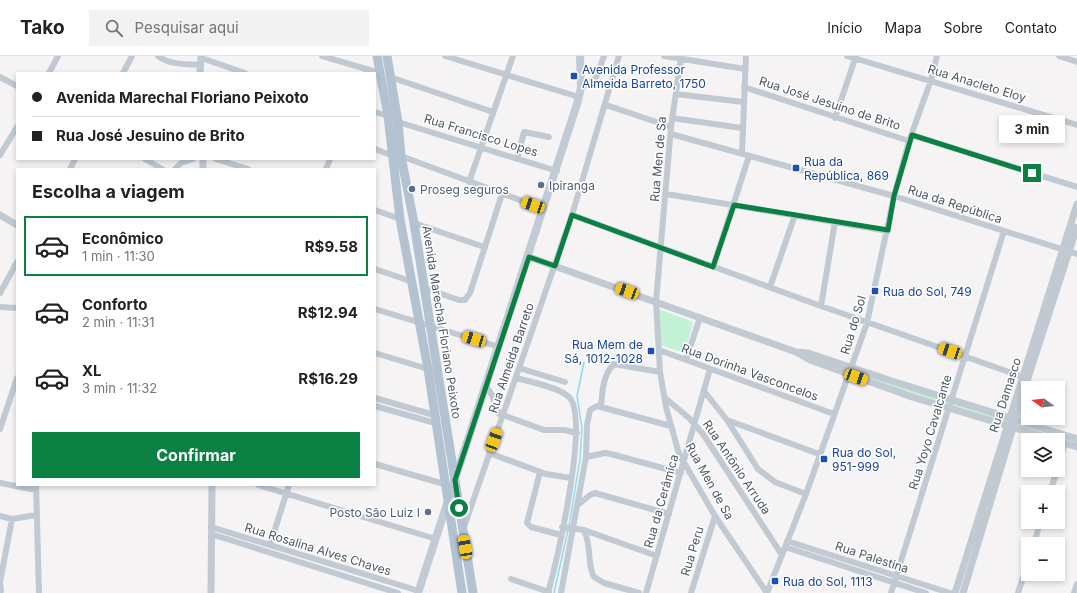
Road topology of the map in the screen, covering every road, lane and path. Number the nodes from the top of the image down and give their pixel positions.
1 (58, 56) edge
2 (132, 56) edge
3 (158, 56) edge
4 (322, 56) edge
5 (377, 56) edge
6 (387, 56) edge
7 (445, 56) edge
8 (513, 56) edge
9 (580, 56) edge
10 (604, 56) edge
11 (619, 56) edge
12 (665, 56) edge
13 (746, 56) edge
14 (847, 56) edge
15 (937, 56) edge
16 (1059, 56) edge
17 (856, 57) edge
18 (681, 58) junction
19 (200, 60) edge
20 (1077, 62) edge
21 (745, 69) junction
22 (50, 72) edge
23 (124, 72) edge
24 (200, 72) edge
25 (242, 72) edge
26 (380, 73) junction
27 (506, 76) junction
28 (0, 77) edge
29 (390, 77) junction
30 (931, 80) junction
31 (16, 85) edge
32 (744, 87) junction
33 (581, 88) junction
34 (676, 94) junction
35 (579, 97) junction
36 (743, 102) junction
37 (606, 105) junction
38 (376, 112) edge
39 (493, 112) junction
40 (388, 116) junction
41 (672, 118) junction
42 (835, 118) junction
43 (398, 122) junction
44 (1077, 125) edge
45 (671, 127) junction
46 (742, 128) junction
47 (16, 129) edge
48 (671, 134) junction
49 (549, 137) dead end
50 (911, 138) junction
51 (481, 148) junction
52 (376, 150) edge
53 (742, 153) junction
54 (0, 155) edge
55 (397, 156) junction
56 (749, 156) junction
57 (517, 159) junction
58 (147, 160) edge
59 (190, 160) edge
60 (219, 160) edge
61 (160, 168) edge
62 (176, 168) edge
63 (245, 168) edge
64 (556, 171) junction
65 (469, 182) junction
66 (1077, 187) edge
67 (502, 194) junction
68 (666, 194) junction
69 (894, 196) junction
70 (1077, 204) edge
71 (734, 205) junction
72 (544, 209) junction
73 (376, 210) edge
74 (0, 215) edge
75 (572, 215) junction
76 (795, 215) junction
77 (400, 218) junction
78 (835, 222) junction
79 (414, 223) junction
80 (16, 224) edge
81 (1077, 227) edge
82 (888, 230) junction
83 (1004, 231) junction
84 (484, 246) junction
85 (662, 248) junction
86 (1066, 251) junction
87 (1077, 254) edge
88 (529, 257) junction
89 (16, 264) edge
90 (555, 266) junction
91 (713, 267) junction
92 (376, 269) edge
93 (410, 281) junction
94 (770, 287) junction
95 (424, 288) junction
96 (0, 293) edge
97 (656, 302) junction
98 (821, 306) junction
99 (0, 307) edge
100 (16, 308) edge
101 (376, 309) edge
102 (700, 317) junction
103 (866, 322) junction
104 (419, 323) junction
105 (430, 326) junction
106 (499, 347) junction
107 (659, 350) junction
108 (796, 352) junction
109 (376, 353) edge
110 (964, 356) junction
111 (686, 360) junction
112 (851, 367) junction
113 (519, 368) junction
114 (428, 369) junction
115 (710, 370) junction
116 (660, 372) junction
117 (848, 375) junction
118 (1026, 377) junction
119 (516, 378) junction
120 (16, 381) edge
121 (564, 382) dead end
122 (486, 386) junction
123 (704, 391) junction
124 (376, 398) edge
125 (665, 398) junction
126 (952, 399) junction
127 (376, 406) edge
128 (598, 407) junction
129 (949, 408) junction
130 (834, 414) junction
131 (503, 415) junction
132 (435, 419) junction
133 (727, 420) junction
134 (1011, 423) junction
135 (695, 424) junction
136 (671, 426) junction
137 (0, 429) edge
138 (576, 433) junction
139 (1037, 433) edge
140 (1065, 442) edge
141 (1076, 443) edge
142 (489, 453) junction
143 (819, 454) junction
144 (586, 457) junction
145 (684, 463) junction
146 (376, 464) edge
147 (540, 472) junction
148 (681, 473) junction
149 (571, 478) junction
150 (455, 480) junction
151 (0, 484) edge
152 (444, 484) junction
153 (16, 486) edge
154 (18, 486) edge
155 (212, 486) edge
156 (262, 486) edge
157 (289, 486) edge
158 (36, 488) edge
159 (286, 493) junction
160 (806, 494) junction
161 (447, 501) junction
162 (579, 504) junction
163 (669, 514) junction
164 (36, 515) junction
165 (0, 516) edge
166 (714, 516) junction
167 (12, 519) junction
168 (568, 528) junction
169 (584, 530) junction
170 (211, 531) junction
171 (462, 531) junction
172 (561, 535) junction
173 (436, 538) junction
174 (786, 544) junction
175 (270, 545) junction
176 (3, 549) edge
177 (782, 555) junction
178 (657, 556) junction
179 (896, 576) junction
180 (511, 579) dead end
181 (1022, 581) edge
182 (894, 583) junction
183 (1077, 584) edge
184 (1, 592) edge
185 (418, 592) edge
186 (548, 592) edge
187 (39, 593) edge
188 (211, 593) edge
189 (398, 593) edge
190 (462, 593) edge
191 (473, 593) edge
192 (561, 593) edge
193 (639, 593) edge
194 (646, 593) edge
195 (691, 593) edge
196 (767, 593) edge
197 (891, 593) edge
198 (926, 593) edge
199 (950, 593) edge
200 (955, 593) edge
201 (963, 593) edge
202 (1018, 593) edge
203 (1074, 593) edge

1 - 22 street
2 - 23 street
3 - 19 street
4 - 26 street
5 - 26 main road, Avenida Marechal Floriano Peixoto
6 - 29 main road, Avenida Marechal Floriano Peixoto
7 - 27 street
8 - 27 street
9 - 33 main road
10 - 33 street
11 - 37 street, Rua Almeida Barreto
12 - 18 street
13 - 21 street
14 - 17 street, Rua Anacleto Eloy
15 - 30 street, Rua do Sol
16 - 20 street
17 - 30 street, Rua Anacleto Eloy
17 - 42 street
18 - 21 street
18 - 34 street, Rua Men de Sa
19 - 24 street
19 - 25 street
21 - 32 street
26 - 40 main road, Avenida Marechal Floriano Peixoto
27 - 35 street
27 - 39 street
28 - 31 street
29 - 39 street
29 - 43 main road, Avenida Marechal Floriano Peixoto
30 - 44 street, Rua Anacleto Eloy
30 - 50 street, Rua do Sol
32 - 36 street
32 - 42 street, Rua José Jesuino de Brito
33 - 35 main road
34 - 36 street
34 - 41 street, Rua Men de Sa
35 - 64 main road
36 - 46 street
37 - 45 street
37 - 75 street, Rua Almeida Barreto
38 - 40 street
39 - 51 street
40 - 55 main road, Avenida Marechal Floriano Peixoto
41 - 45 street, Rua Men de Sa
41 - 46 street
42 - 50 street, Rua José Jesuino de Brito
43 - 51 street, Rua Francisco Lopes
43 - 55 main road, Avenida Marechal Floriano Peixoto
45 - 48 street, Rua Men de Sa
46 - 53 street
47 - 54 street
48 - 53 street, Rua da República
48 - 68 street, Rua Men de Sa
49 - 57 street
50 - 66 street, Rua José Jesuino de Brito
50 - 69 street, Rua do Sol
51 - 57 street, Rua Francisco Lopes
51 - 65 street
52 - 55 street
53 - 56 street, Rua da República
55 - 65 street
55 - 77 main road, Avenida Marechal Floriano Peixoto
55 - 79 main road, Avenida Marechal Floriano Peixoto
56 - 69 street, Rua da República
56 - 71 street
57 - 64 street, Rua Francisco Lopes
58 - 61 street
59 - 62 street
60 - 63 street
64 - 72 main road
65 - 67 street
67 - 72 street
67 - 84 street
68 - 71 street
68 - 85 street, Rua Men de Sa
69 - 82 street, Rua do Sol
69 - 83 street, Rua da República
70 - 86 street, Rua Damasco
71 - 76 street
71 - 91 street
72 - 88 main road
73 - 77 street
74 - 80 street
75 - 85 street
75 - 90 street, Rua Almeida Barreto
76 - 78 street
76 - 94 street
77 - 93 main road, Avenida Marechal Floriano Peixoto
78 - 82 street
78 - 98 street
79 - 84 street
79 - 95 main road, Avenida Marechal Floriano Peixoto
81 - 86 street, Rua Damasco
82 - 103 street, Rua do Sol
83 - 86 street, Rua da República
83 - 110 street, Rua Yoyo Cavalcante
84 - 95 street
85 - 91 street
85 - 97 street, Rua Men de Sa
86 - 87 street, Rua da República
86 - 118 street, Rua Damasco
88 - 90 street
88 - 106 main road
89 - 96 street
90 - 97 street
90 - 113 street, Rua Almeida Barreto
91 - 94 street
92 - 93 street
93 - 104 main road, Avenida Marechal Floriano Peixoto
94 - 98 street
95 - 105 main road, Avenida Marechal Floriano Peixoto
97 - 102 street
97 - 107 street, Rua Men de Sa
98 - 103 street
99 - 100 street
101 - 104 street
102 - 108 street
102 - 111 street
103 - 110 street
103 - 112 street, Rua do Sol
104 - 105 street
104 - 114 main road, Avenida Marechal Floriano Peixoto
105 - 106 street
105 - 150 main road, Avenida Marechal Floriano Peixoto
106 - 122 main road
107 - 111 street, Rua Dorinha Vasconcelos
107 - 116 street, Rua Men de Sa
108 - 112 street
108 - 117 street
109 - 114 street
110 - 118 street
110 - 126 street, Rua Yoyo Cavalcante
111 - 115 street, Rua Dorinha Vasconcelos
112 - 117 street, Rua do Sol
112 - 126 street
113 - 119 street, Rua Almeida Barreto
113 - 121 street
114 - 132 main road, Avenida Marechal Floriano Peixoto
115 - 123 street, Rua da Cerâmica
115 - 130 street, Rua Dorinha Vasconcelos
116 - 125 street, Rua Men de Sa
116 - 128 street
117 - 129 street
117 - 130 street, Rua do Sol
118 - 134 street, Rua Damasco
119 - 131 street, Rua Almeida Barreto
119 - 138 street
120 - 137 street
122 - 131 street
122 - 150 main road
123 - 133 street
123 - 135 street, Rua da Cerâmica
124 - 132 street
125 - 135 street, Rua Antônio Arruda
125 - 136 street, Rua Men de Sa
126 - 129 street, Rua Yoyo Cavalcante
126 - 134 street
127 - 132 street
128 - 136 street
128 - 144 street
129 - 134 street
129 - 179 street, Rua Yoyo Cavalcante
130 - 143 street, Rua do Sol
131 - 138 street
131 - 142 street, Rua Almeida Barreto
132 - 152 main road, Avenida Marechal Floriano Peixoto
133 - 143 street
133 - 160 street
134 - 139 street
134 - 141 street
134 - 200 street, Rua Damasco
134 - 201 street, Rua Damasco
135 - 145 street, Rua da Cerâmica
135 - 177 street, Rua Antônio Arruda
136 - 145 street, Rua Men de Sa
138 - 149 street
140 - 141 street
142 - 147 street
142 - 171 street, Rua Almeida Barreto
143 - 160 street, Rua do Sol
144 - 148 street
144 - 162 street
145 - 148 street, Rua da Cerâmica
145 - 166 street, Rua Men de Sa
146 - 152 street
147 - 149 street
147 - 172 street
148 - 163 street, Rua da Cerâmica
149 - 168 street
150 - 161 main road
150 - 171 main road, Avenida Marechal Floriano Peixoto
151 - 153 street
152 - 161 main road, Avenida Marechal Floriano Peixoto
154 - 158 street
155 - 170 street
156 - 159 street
157 - 159 street
158 - 164 street
159 - 173 street
159 - 175 street
160 - 174 street, Rua do Sol
161 - 173 main road
161 - 190 main road, Avenida Marechal Floriano Peixoto
162 - 163 street
162 - 168 street
163 - 178 street, Rua da Cerâmica
164 - 167 street
164 - 187 street
165 - 167 street
166 - 195 street, Rua Peru
166 - 196 street, Rua Men de Sa
167 - 176 street
168 - 169 street
168 - 172 street
168 - 192 street
169 - 178 street
169 - 193 street
170 - 175 street, Rua Rosalina Alves Chaves
170 - 188 street
170 - 189 street, Rua Rosalina Alves Chaves
171 - 191 main road, Avenida Marechal Floriano Peixoto
172 - 186 street
173 - 185 main road
174 - 177 street, Rua do Sol
174 - 179 street, Rua Palestina
174 - 182 street, Rua Palestina
175 - 185 street, Rua Rosalina Alves Chaves
176 - 184 street
177 - 196 street, Rua do Sol
178 - 194 street, Rua da Cerâmica
179 - 182 street, Rua Yoyo Cavalcante
179 - 199 street, Rua Palestina
180 - 186 street
181 - 202 street
182 - 197 street, Rua Yoyo Cavalcante
182 - 198 street, Rua Palestina
183 - 203 street

